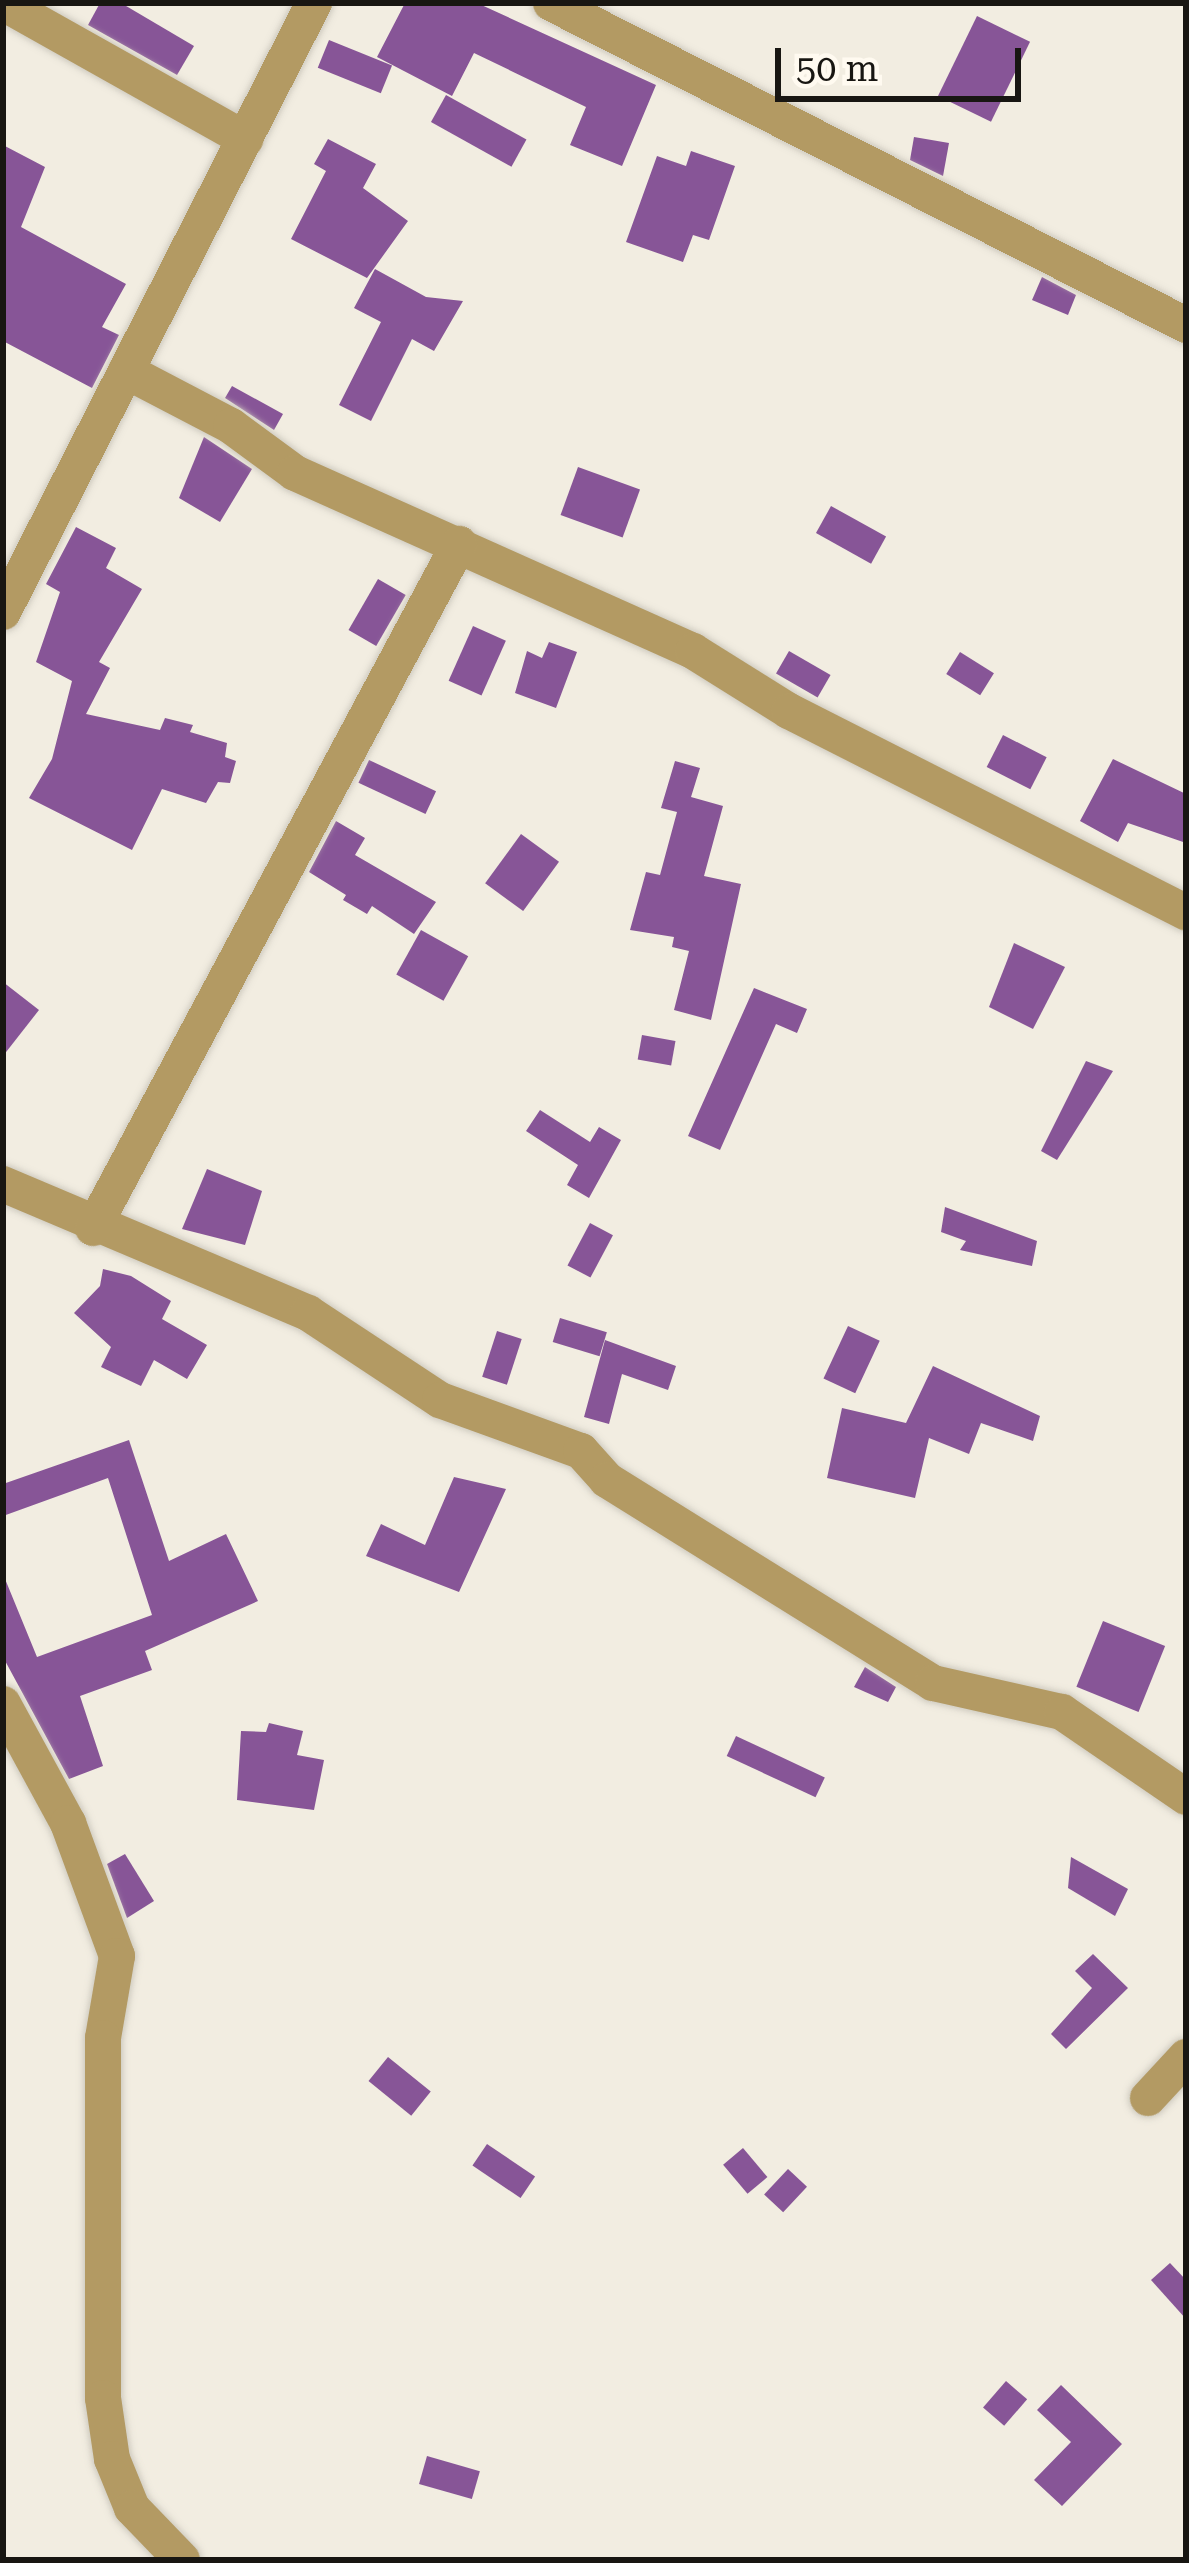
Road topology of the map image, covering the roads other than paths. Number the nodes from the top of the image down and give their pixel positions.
1 (3, 3) edge
2 (314, 3) edge
3 (551, 3) edge
4 (245, 139) junction
5 (1186, 325) edge
6 (126, 371) junction
7 (459, 544) junction
8 (3, 612) edge
9 (1186, 912) edge
10 (3, 1184) edge
11 (93, 1228) junction
12 (3, 1704) edge
13 (1186, 1797) edge
14 (1186, 2057) edge
15 (1148, 2098) dead end
16 (182, 2560) edge

1 - 4 street
2 - 4 street
3 - 5 street
4 - 6 street
6 - 7 street
6 - 8 street
7 - 9 street
7 - 11 street
10 - 11 street
11 - 13 street
12 - 16 street
14 - 15 street

